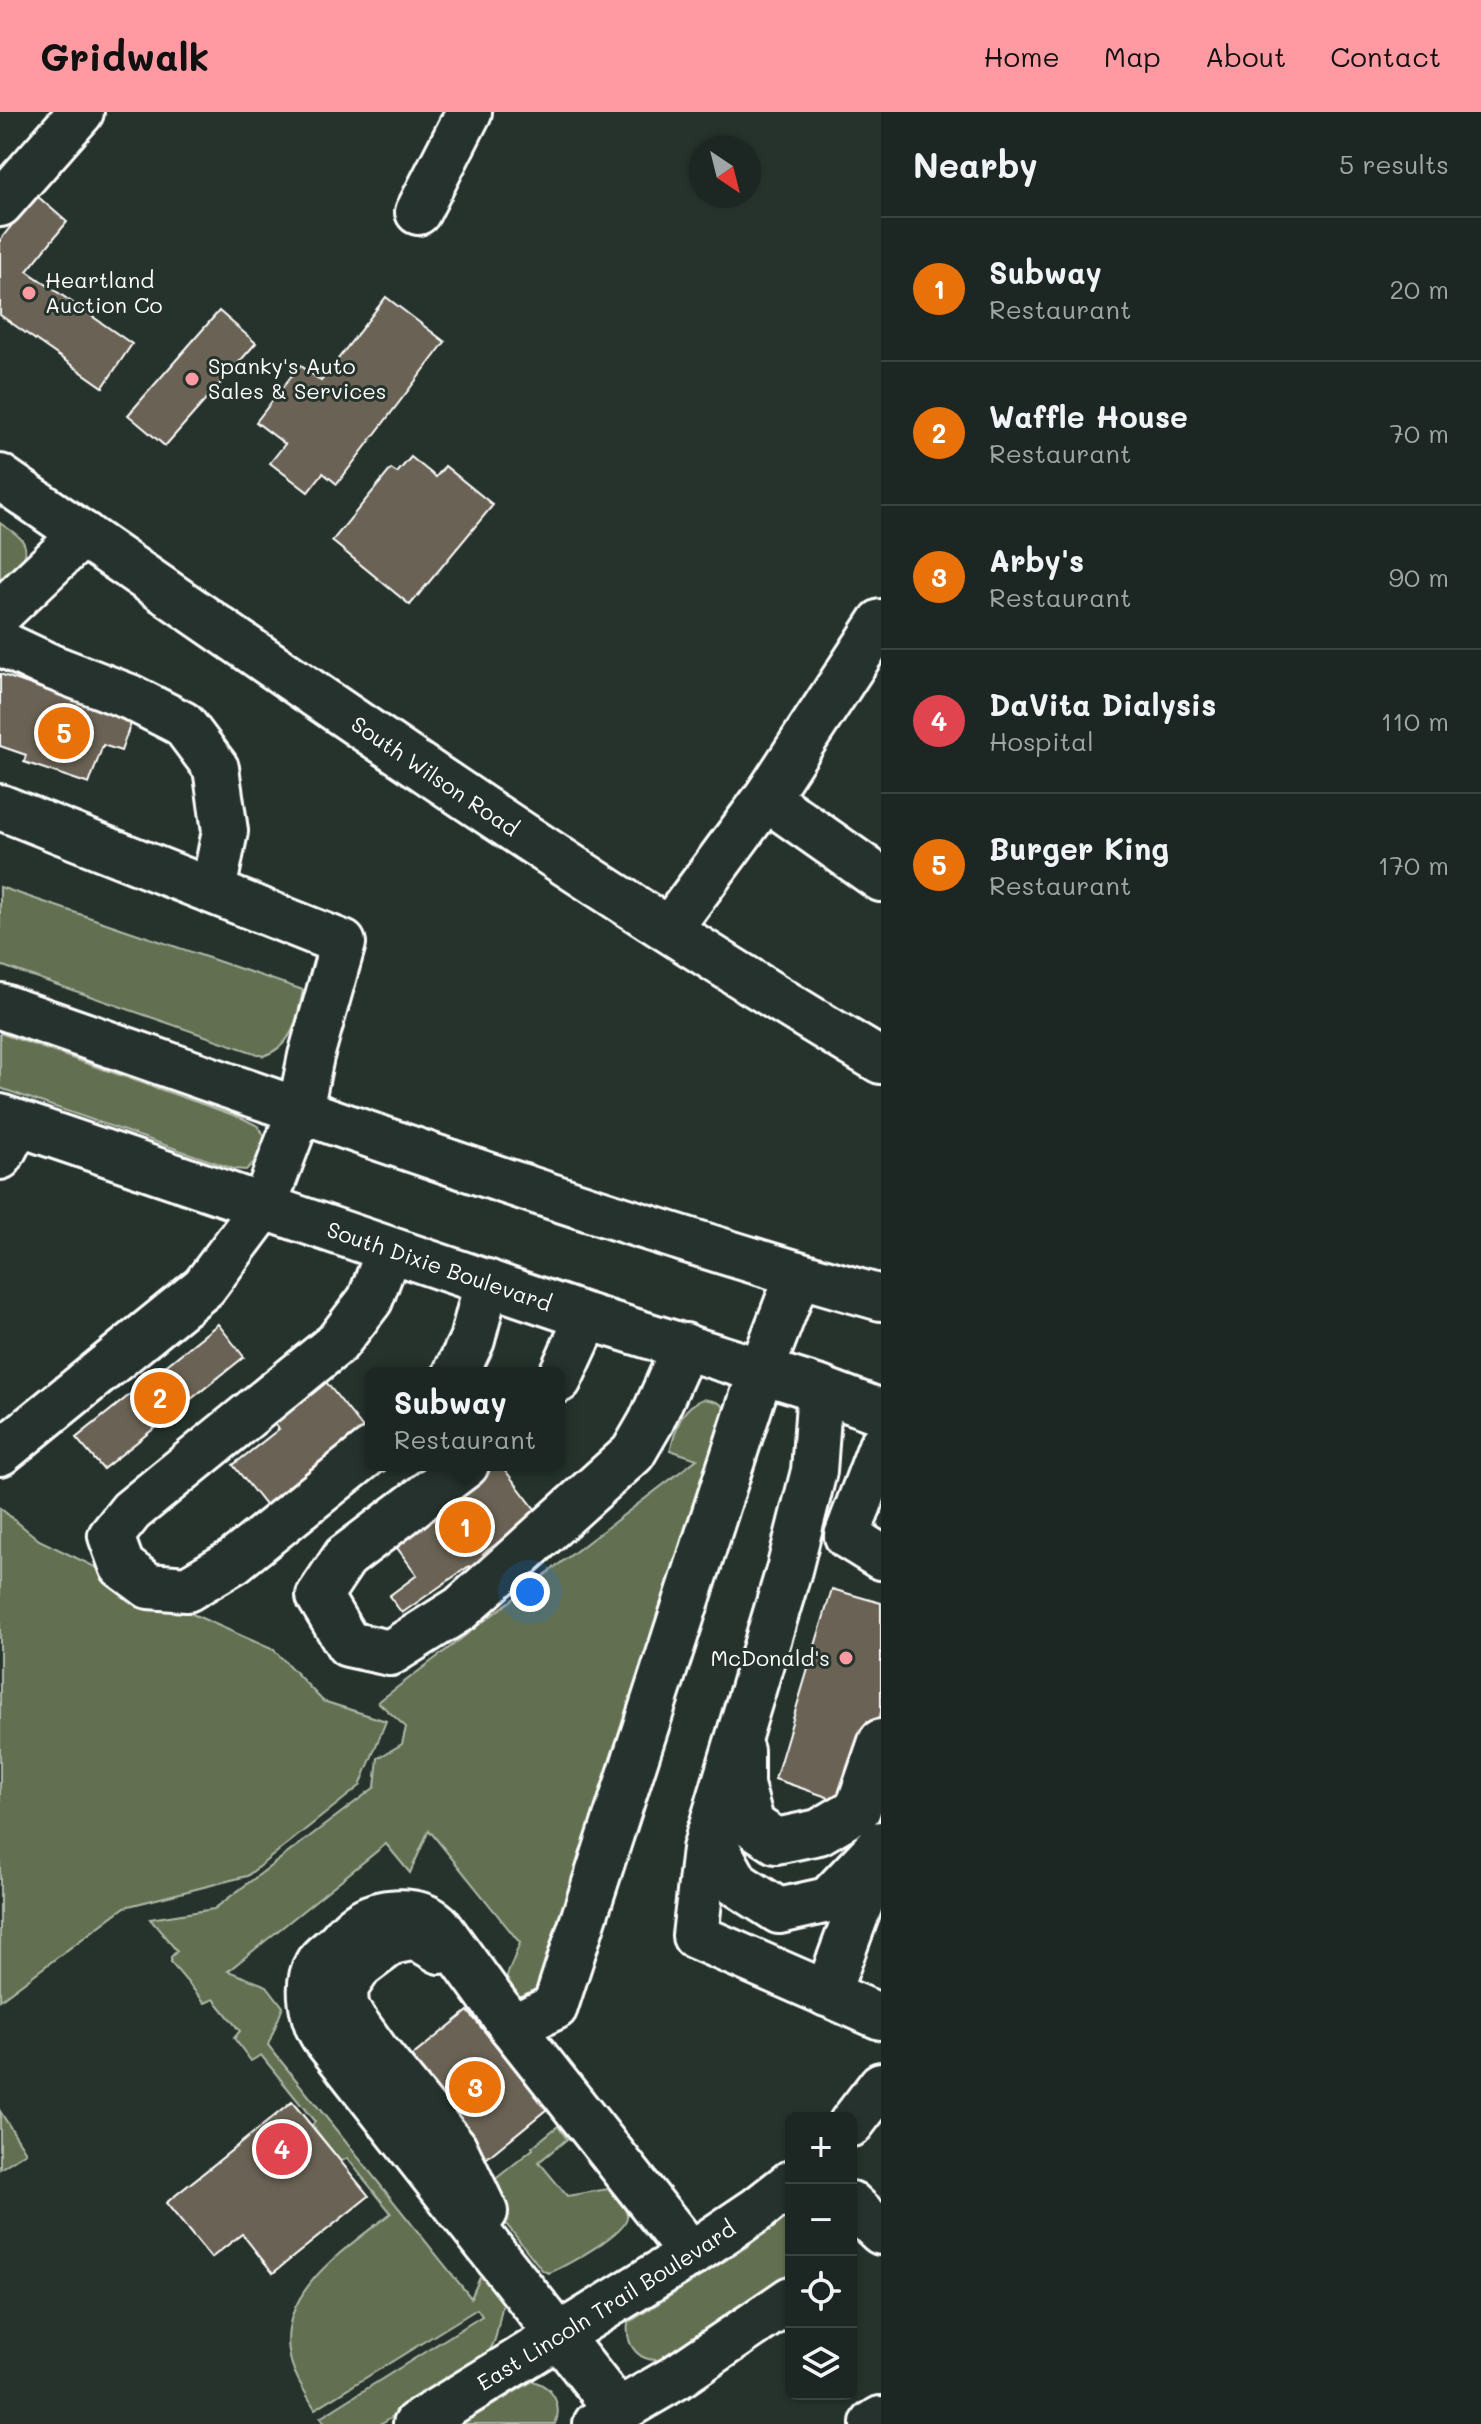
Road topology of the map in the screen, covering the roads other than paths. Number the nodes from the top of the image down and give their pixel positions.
1 (81, 112) edge
2 (469, 112) edge
3 (0, 204) edge
4 (418, 212) dead end
5 (0, 477) edge
6 (83, 534) junction
7 (0, 613) edge
8 (881, 622) edge
9 (0, 643) edge
10 (766, 798) junction
11 (0, 807) edge
12 (881, 879) edge
13 (213, 891) junction
14 (669, 929) junction
15 (0, 1006) edge
16 (881, 1061) edge
17 (300, 1110) junction
18 (6, 1132) edge
19 (263, 1208) junction
20 (389, 1250) junction
21 (798, 1275) junction
22 (487, 1282) junction
23 (881, 1298) edge
24 (588, 1317) junction
25 (685, 1346) junction
26 (459, 1367) edge
27 (565, 1367) edge
28 (761, 1371) junction
29 (820, 1389) junction
30 (881, 1412) edge
31 (881, 1446) edge
32 (0, 1453) edge
33 (365, 1456) edge
34 (458, 1471) edge
35 (801, 1520) junction
36 (864, 1547) edge
37 (742, 1725) junction
38 (881, 1742) edge
39 (709, 1834) junction
40 (873, 1834) edge
41 (827, 1994) junction
42 (881, 2017) edge
43 (512, 2027) junction
44 (881, 2085) edge
45 (857, 2116) edge
46 (790, 2184) edge
47 (691, 2254) junction
48 (785, 2303) edge
49 (560, 2335) junction
50 (675, 2378) junction
51 (607, 2417) edge
52 (881, 2419) edge
53 (416, 2424) edge
54 (661, 2424) edge
55 (873, 2424) edge

1 - 3 main road
2 - 4 main road
5 - 6 main road, South Wilson Road
6 - 7 main road
6 - 14 main road, South Wilson Road
8 - 10 main road
9 - 13 main road
10 - 12 main road
10 - 14 main road
11 - 13 main road
13 - 17 main road
14 - 16 main road, South Wilson Road
15 - 17 main road
17 - 19 main road
17 - 21 main road
18 - 19 main road, South Dixie Boulevard
19 - 20 main road, South Dixie Boulevard
19 - 32 main road
20 - 22 main road, South Dixie Boulevard
20 - 33 main road
21 - 23 main road
21 - 28 main road
22 - 24 main road, South Dixie Boulevard
22 - 26 main road
24 - 25 main road, South Dixie Boulevard
24 - 27 main road
25 - 28 main road, South Dixie Boulevard
25 - 34 main road
28 - 29 main road, South Dixie Boulevard
28 - 43 main road
29 - 30 main road, South Dixie Boulevard
29 - 35 main road
31 - 36 main road
35 - 36 main road
35 - 37 main road
37 - 39 main road
37 - 40 main road
38 - 40 main road
39 - 40 main road
39 - 41 main road
40 - 41 main road
41 - 42 main road
43 - 47 main road
43 - 49 main road
44 - 45 main road
46 - 47 main road, East Lincoln Trail Boulevard
47 - 49 main road, East Lincoln Trail Boulevard
48 - 50 main road
49 - 51 main road
49 - 53 main road, East Lincoln Trail Boulevard
50 - 51 main road
50 - 54 main road
52 - 55 main road

